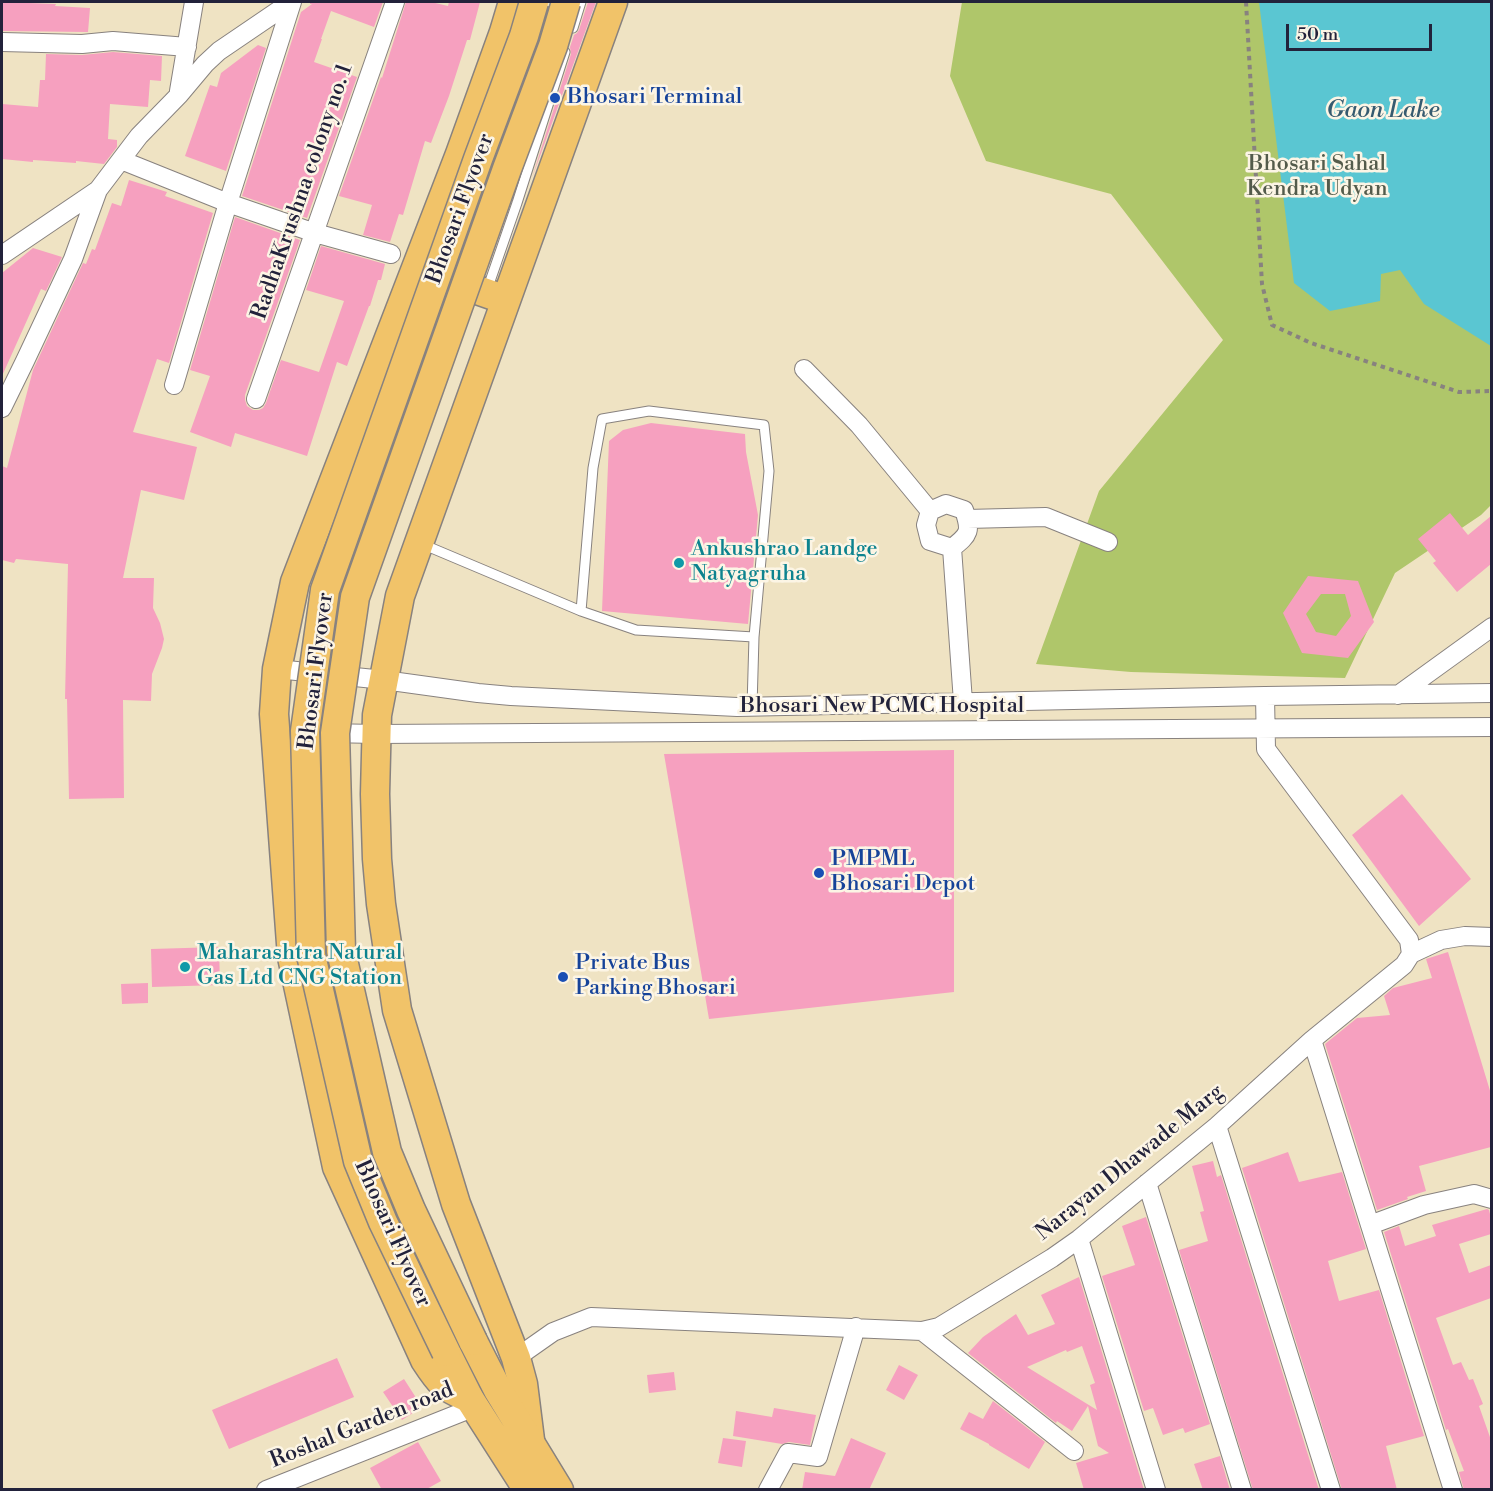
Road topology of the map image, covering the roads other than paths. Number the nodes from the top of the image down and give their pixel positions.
1 (194, 2) edge
2 (292, 2) edge
3 (395, 2) edge
4 (513, 2) edge
5 (534, 2) edge
6 (566, 2) edge
7 (581, 2) edge
8 (613, 2) edge
9 (571, 35) dead end
10 (2, 42) edge
11 (567, 46) dead end
12 (187, 47) junction
13 (179, 95) junction
14 (121, 160) junction
15 (98, 190) junction
16 (228, 202) junction
17 (315, 233) junction
18 (391, 254) dead end
19 (2, 255) edge
20 (416, 269) junction
21 (496, 296) junction
22 (804, 369) dead end
23 (174, 385) dead end
24 (256, 399) dead end
25 (2, 408) edge
26 (930, 511) junction
27 (967, 519) junction
28 (1108, 542) dead end
29 (420, 543) junction
30 (952, 548) junction
31 (581, 611) junction
32 (1491, 627) edge
33 (754, 638) junction
34 (277, 669) junction
35 (384, 680) junction
36 (1491, 693) edge
37 (1431, 694) junction
38 (1398, 695) junction
39 (1264, 696) junction
40 (963, 702) junction
41 (752, 706) junction
42 (1431, 727) junction
43 (1491, 727) edge
44 (1265, 728) junction
45 (274, 731) junction
46 (377, 734) junction
47 (1491, 937) edge
48 (1411, 954) junction
49 (1312, 1041) junction
50 (1216, 1126) junction
51 (1147, 1183) junction
52 (1491, 1199) edge
53 (1370, 1225) junction
54 (1079, 1239) junction
55 (856, 1327) junction
56 (922, 1330) junction
57 (516, 1358) junction
58 (472, 1403) junction
59 (530, 1440) junction
60 (1074, 1451) dead end
61 (266, 1490) edge
62 (528, 1490) edge
63 (559, 1490) edge
64 (768, 1490) edge
65 (1156, 1490) edge
66 (1242, 1490) edge
67 (1331, 1490) edge
68 (1453, 1490) edge

1 - 12 street
2 - 13 street
2 - 16 street
3 - 17 street, RadhaKrushna colony no. 1
4 - 20 main road
5 - 58 main road, Bhosari Flyover, bridge
6 - 59 main road, Bhosari Flyover, bridge
7 - 9 lane
8 - 21 main road
10 - 12 street
11 - 21 lane
12 - 13 street
13 - 14 street
14 - 15 street
14 - 16 street
15 - 19 street
15 - 25 street
16 - 17 street
16 - 23 street
17 - 18 street
17 - 24 street, RadhaKrushna colony no. 1
20 - 21 main road
20 - 34 main road
21 - 29 main road
22 - 26 street
26 - 27 street
26 - 30 street
27 - 28 street
27 - 30 street
29 - 31 lane
29 - 35 main road
30 - 40 street
31 - 33 lane
31 - 33 lane
32 - 38 street
33 - 41 lane
34 - 35 street, Bhosari New PCMC Hospital
34 - 45 main road
35 - 41 street, Bhosari New PCMC Hospital
35 - 46 main road
36 - 37 street, Bhosari New PCMC Hospital
37 - 38 street, Bhosari New PCMC Hospital
37 - 42 street
38 - 39 street, Bhosari New PCMC Hospital
39 - 40 street, Bhosari New PCMC Hospital
39 - 44 street
40 - 41 street, Bhosari New PCMC Hospital
42 - 43 street, Bhosari New PCMC Hospital
42 - 44 street, Bhosari New PCMC Hospital
44 - 46 street, Bhosari New PCMC Hospital
44 - 48 street
45 - 46 street, Bhosari New PCMC Hospital
45 - 58 main road
46 - 57 main road
47 - 48 street, Narayan Dhawade Marg
48 - 49 street, Narayan Dhawade Marg
49 - 50 street, Narayan Dhawade Marg
49 - 53 street
50 - 51 street, Narayan Dhawade Marg
50 - 67 street
51 - 54 street, Narayan Dhawade Marg
51 - 66 street
52 - 53 street
53 - 68 street
54 - 56 street, Narayan Dhawade Marg
54 - 65 street
55 - 56 street, Narayan Dhawade Marg
55 - 57 street, Narayan Dhawade Marg
55 - 64 street
56 - 60 street
57 - 59 main road
58 - 61 street, Roshal Garden road
58 - 62 main road, Bhosari Flyover
59 - 63 main road, Bhosari Flyover

